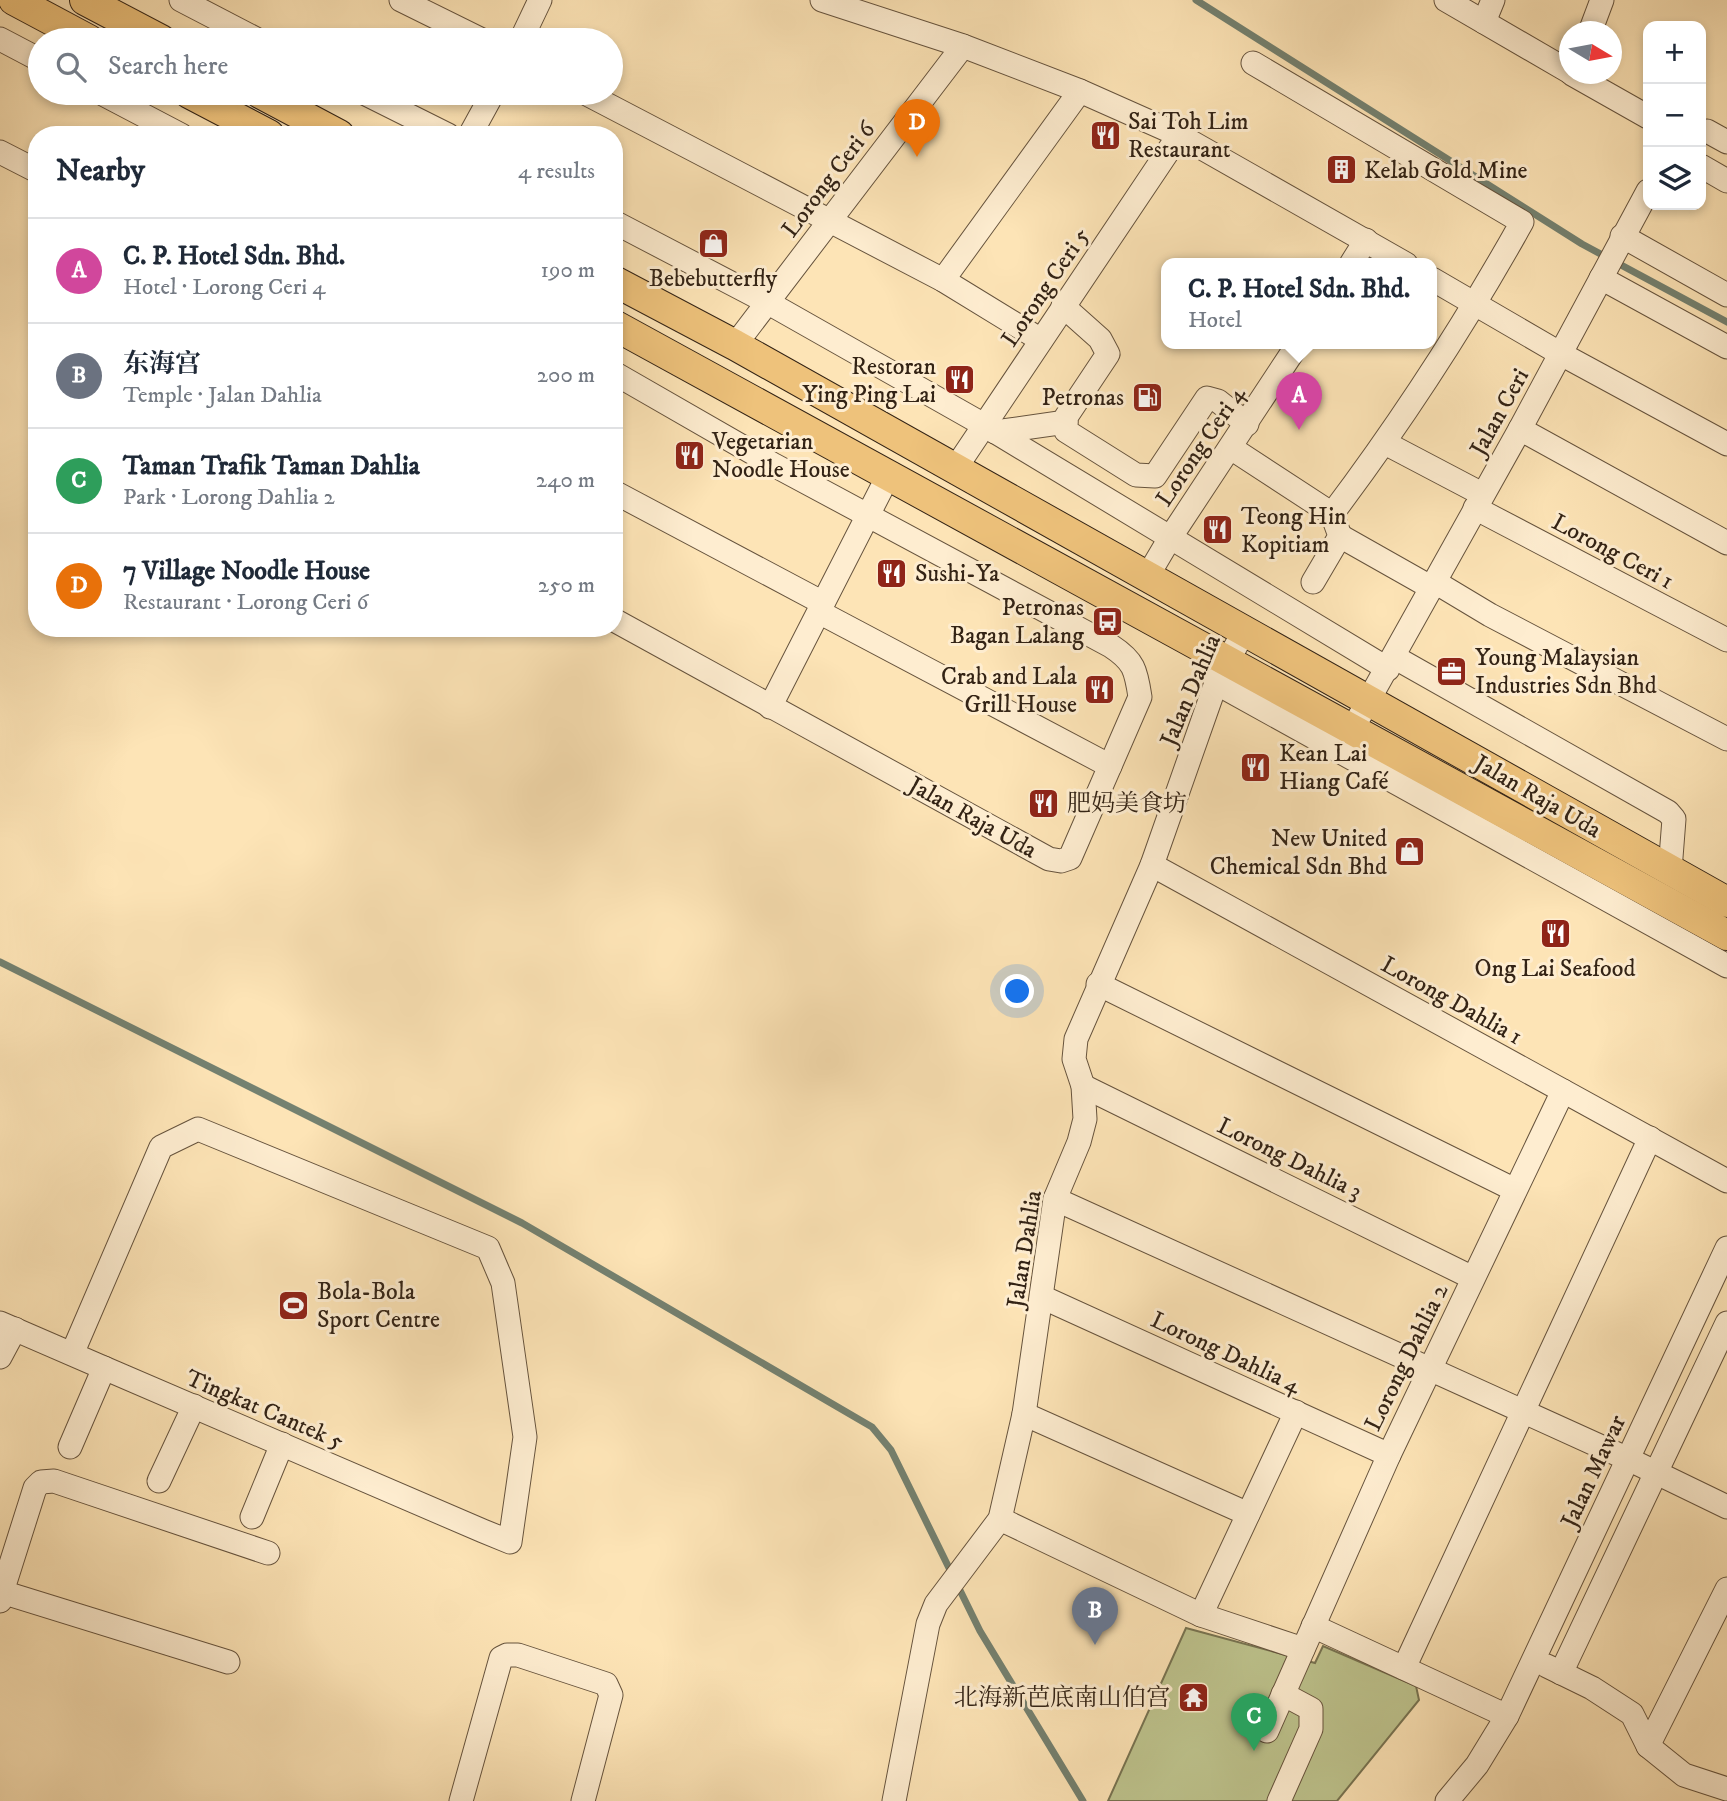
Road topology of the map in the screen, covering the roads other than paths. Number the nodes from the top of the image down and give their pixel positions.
1 (14, 0) edge
2 (85, 0) edge
3 (401, 0) edge
4 (540, 0) edge
5 (822, 0) edge
6 (1446, 0) edge
7 (1493, 0) edge
8 (1602, 0) edge
9 (192, 3) edge
10 (1594, 21) edge
11 (1484, 22) junction
12 (66, 28) edge
13 (138, 28) edge
14 (237, 28) edge
15 (458, 28) edge
16 (527, 28) edge
17 (0, 39) edge
18 (964, 46) junction
19 (28, 54) edge
20 (1253, 63) dead end
21 (1559, 65) edge
22 (1591, 84) edge
23 (1080, 91) junction
24 (124, 105) edge
25 (212, 105) edge
26 (283, 105) edge
27 (388, 105) edge
28 (486, 105) edge
29 (608, 105) edge
30 (1643, 114) edge
31 (164, 126) edge
32 (252, 126) edge
33 (322, 126) edge
34 (430, 126) edge
35 (475, 126) edge
36 (1706, 131) edge
37 (1179, 135) junction
38 (1727, 142) edge
39 (0, 152) edge
40 (28, 166) edge
41 (1706, 169) edge
42 (1727, 181) edge
43 (1643, 200) edge
44 (830, 219) junction
45 (623, 227) edge
46 (1366, 240) junction
47 (1620, 241) junction
48 (1355, 258) edge
49 (1396, 258) edge
50 (1603, 274) junction
51 (943, 280) junction
52 (1437, 282) edge
53 (623, 286) edge
54 (1727, 295) edge
55 (767, 302) junction
56 (1476, 304) junction
57 (1063, 306) junction
58 (623, 330) edge
59 (1041, 340) junction
60 (735, 345) junction
61 (1727, 347) edge
62 (1295, 349) edge
63 (1561, 354) junction
64 (623, 378) edge
65 (1066, 422) junction
66 (1247, 424) junction
67 (990, 428) junction
68 (1520, 429) junction
69 (1385, 443) junction
70 (1727, 444) edge
71 (1231, 448) junction
72 (955, 469) junction
73 (887, 477) junction
74 (623, 497) edge
75 (1479, 501) junction
76 (868, 515) junction
77 (1336, 525) junction
78 (1170, 538) junction
79 (1727, 544) edge
80 (1147, 577) junction
81 (1313, 582) dead end
82 (1433, 585) junction
83 (821, 607) junction
84 (623, 625) edge
85 (1244, 631) junction
86 (1727, 640) edge
87 (1391, 663) junction
88 (1222, 672) junction
89 (1370, 700) junction
90 (770, 707) junction
91 (1353, 729) junction
92 (1727, 739) edge
93 (1110, 766) junction
94 (1152, 865) junction
95 (1670, 870) junction
96 (1727, 902) edge
97 (1727, 935) edge
98 (1727, 966) edge
99 (1098, 984) junction
100 (1083, 1086) junction
101 (1563, 1091) junction
102 (1650, 1138) junction
103 (1727, 1181) edge
104 (1515, 1190) junction
105 (1055, 1199) junction
106 (1727, 1248) edge
107 (1473, 1278) junction
108 (1042, 1297) junction
109 (1727, 1323) edge
110 (7, 1326) edge
111 (72, 1354) junction
112 (0, 1357) edge
113 (104, 1368) junction
114 (1430, 1369) junction
115 (194, 1406) junction
116 (1296, 1412) junction
117 (1524, 1412) junction
118 (1024, 1414) junction
119 (282, 1444) junction
120 (71, 1447) dead end
121 (1389, 1455) junction
122 (1628, 1459) junction
123 (1656, 1472) junction
124 (159, 1481) dead end
125 (1727, 1507) edge
126 (1248, 1514) junction
127 (252, 1517) dead end
128 (1000, 1519) junction
129 (268, 1553) dead end
130 (1727, 1589) edge
131 (1, 1597) edge
132 (1201, 1615) junction
133 (1313, 1626) junction
134 (1303, 1649) junction
135 (1534, 1659) junction
136 (228, 1662) dead end
137 (1404, 1668) junction
138 (1562, 1673) junction
139 (1283, 1694) junction
140 (1507, 1716) junction
141 (1267, 1731) dead end
142 (1648, 1746) junction
143 (1727, 1789) edge
144 (461, 1801) edge
145 (583, 1801) edge
146 (894, 1801) edge
147 (1279, 1801) edge
148 (1447, 1801) edge

1 - 12 main road
2 - 13 main road
3 - 15 street
4 - 16 street
5 - 18 street
6 - 11 street
7 - 11 street
8 - 10 street
9 - 14 street
11 - 21 street
17 - 19 street
18 - 23 street
18 - 44 street, Lorong Ceri 6
20 - 56 street
22 - 30 street
23 - 37 street
23 - 51 street
24 - 31 street
25 - 32 main road
26 - 33 main road
27 - 34 street
28 - 35 street
29 - 44 street
36 - 38 street
37 - 46 street
37 - 57 street, Lorong Ceri 5
39 - 40 street
41 - 42 street
43 - 47 street, Jalan Ceri
44 - 51 street
44 - 55 street, Lorong Ceri 6
45 - 55 street
46 - 48 street
46 - 49 street
47 - 50 street, Jalan Ceri
47 - 54 street
50 - 61 street
50 - 63 street, Jalan Ceri
51 - 59 street
52 - 56 street
53 - 60 main road, Jalan Raja Uda
55 - 60 street, Lorong Ceri 6
55 - 67 street
56 - 63 street
56 - 69 street
57 - 59 street, Lorong Ceri 5
57 - 65 street
58 - 73 main road, Jalan Raja Uda
59 - 67 street, Lorong Ceri 5
60 - 72 main road, Jalan Raja Uda
62 - 66 street, Lorong Ceri 4
63 - 68 street, Jalan Ceri
63 - 70 street
64 - 76 street, Jalan Raja Uda
65 - 66 street
65 - 67 street
66 - 71 street, Lorong Ceri 4
67 - 72 street, Lorong Ceri 5
67 - 78 street
68 - 75 street, Jalan Ceri
68 - 79 street
69 - 75 street, Lorong Ceri 1
69 - 77 street
71 - 77 street
71 - 78 street, Lorong Ceri 4
72 - 80 main road, Jalan Raja Uda
73 - 76 street
73 - 88 main road, Jalan Raja Uda
74 - 83 street
75 - 82 street, Jalan Ceri
75 - 86 street, Lorong Ceri 1
76 - 83 street
76 - 93 street, Jalan Raja Uda
77 - 81 street
77 - 82 street
78 - 80 street, Lorong Ceri 4
78 - 87 street
80 - 85 main road, Jalan Raja Uda
82 - 87 street, Jalan Ceri
82 - 92 street
83 - 90 street
83 - 93 street
84 - 90 street, Jalan Raja Uda
85 - 88 street, Jalan Dahlia
85 - 89 main road, Jalan Raja Uda
87 - 89 street, Jalan Ceri
87 - 95 street
88 - 91 main road, Jalan Raja Uda
88 - 94 street, Jalan Dahlia
88 - 98 street
89 - 91 street, Jalan Ceri
89 - 95 main road, Jalan Raja Uda
90 - 93 street, Jalan Raja Uda
91 - 97 main road, Jalan Raja Uda
94 - 99 street, Jalan Dahlia
94 - 101 street, Lorong Dahlia 1
95 - 96 main road, Jalan Raja Uda
99 - 100 street, Jalan Dahlia
99 - 104 street
100 - 105 street, Jalan Dahlia
100 - 107 street, Lorong Dahlia 3
101 - 102 street, Lorong Dahlia 1
101 - 104 street, Lorong Dahlia 2
102 - 103 street, Lorong Dahlia 1
102 - 117 street
104 - 107 street, Lorong Dahlia 2
105 - 108 street, Jalan Dahlia
105 - 114 street
106 - 122 street, Jalan Mawar
107 - 114 street, Lorong Dahlia 2
108 - 116 street, Lorong Dahlia 4
108 - 118 street, Jalan Dahlia
109 - 123 street
110 - 111 street, Tingkat Cantek 5
110 - 112 street
111 - 113 street, Tingkat Cantek 5
111 - 119 street, Tingkat Cantek 5
113 - 115 street, Tingkat Cantek 5
113 - 120 street
114 - 117 street
114 - 121 street, Lorong Dahlia 2
115 - 119 street, Tingkat Cantek 5
115 - 124 street
116 - 121 street, Lorong Dahlia 4
116 - 126 street
117 - 122 street
117 - 137 street
118 - 126 street
118 - 128 street, Jalan Dahlia
119 - 127 street
121 - 133 street, Lorong Dahlia 2
122 - 123 street
122 - 135 street, Jalan Mawar
123 - 125 street
123 - 138 street
126 - 132 street
128 - 132 street
128 - 146 street, Jalan Dahlia
129 - 131 street
130 - 142 street
131 - 136 street
132 - 134 street
133 - 134 street, Lorong Dahlia 2
133 - 137 street
134 - 139 street, Lorong Dahlia 2
135 - 138 street
135 - 140 street, Jalan Mawar
137 - 140 street
138 - 142 street
139 - 141 street, Lorong Dahlia 2
139 - 147 street
140 - 148 street, Jalan Mawar
142 - 143 street
144 - 145 street

